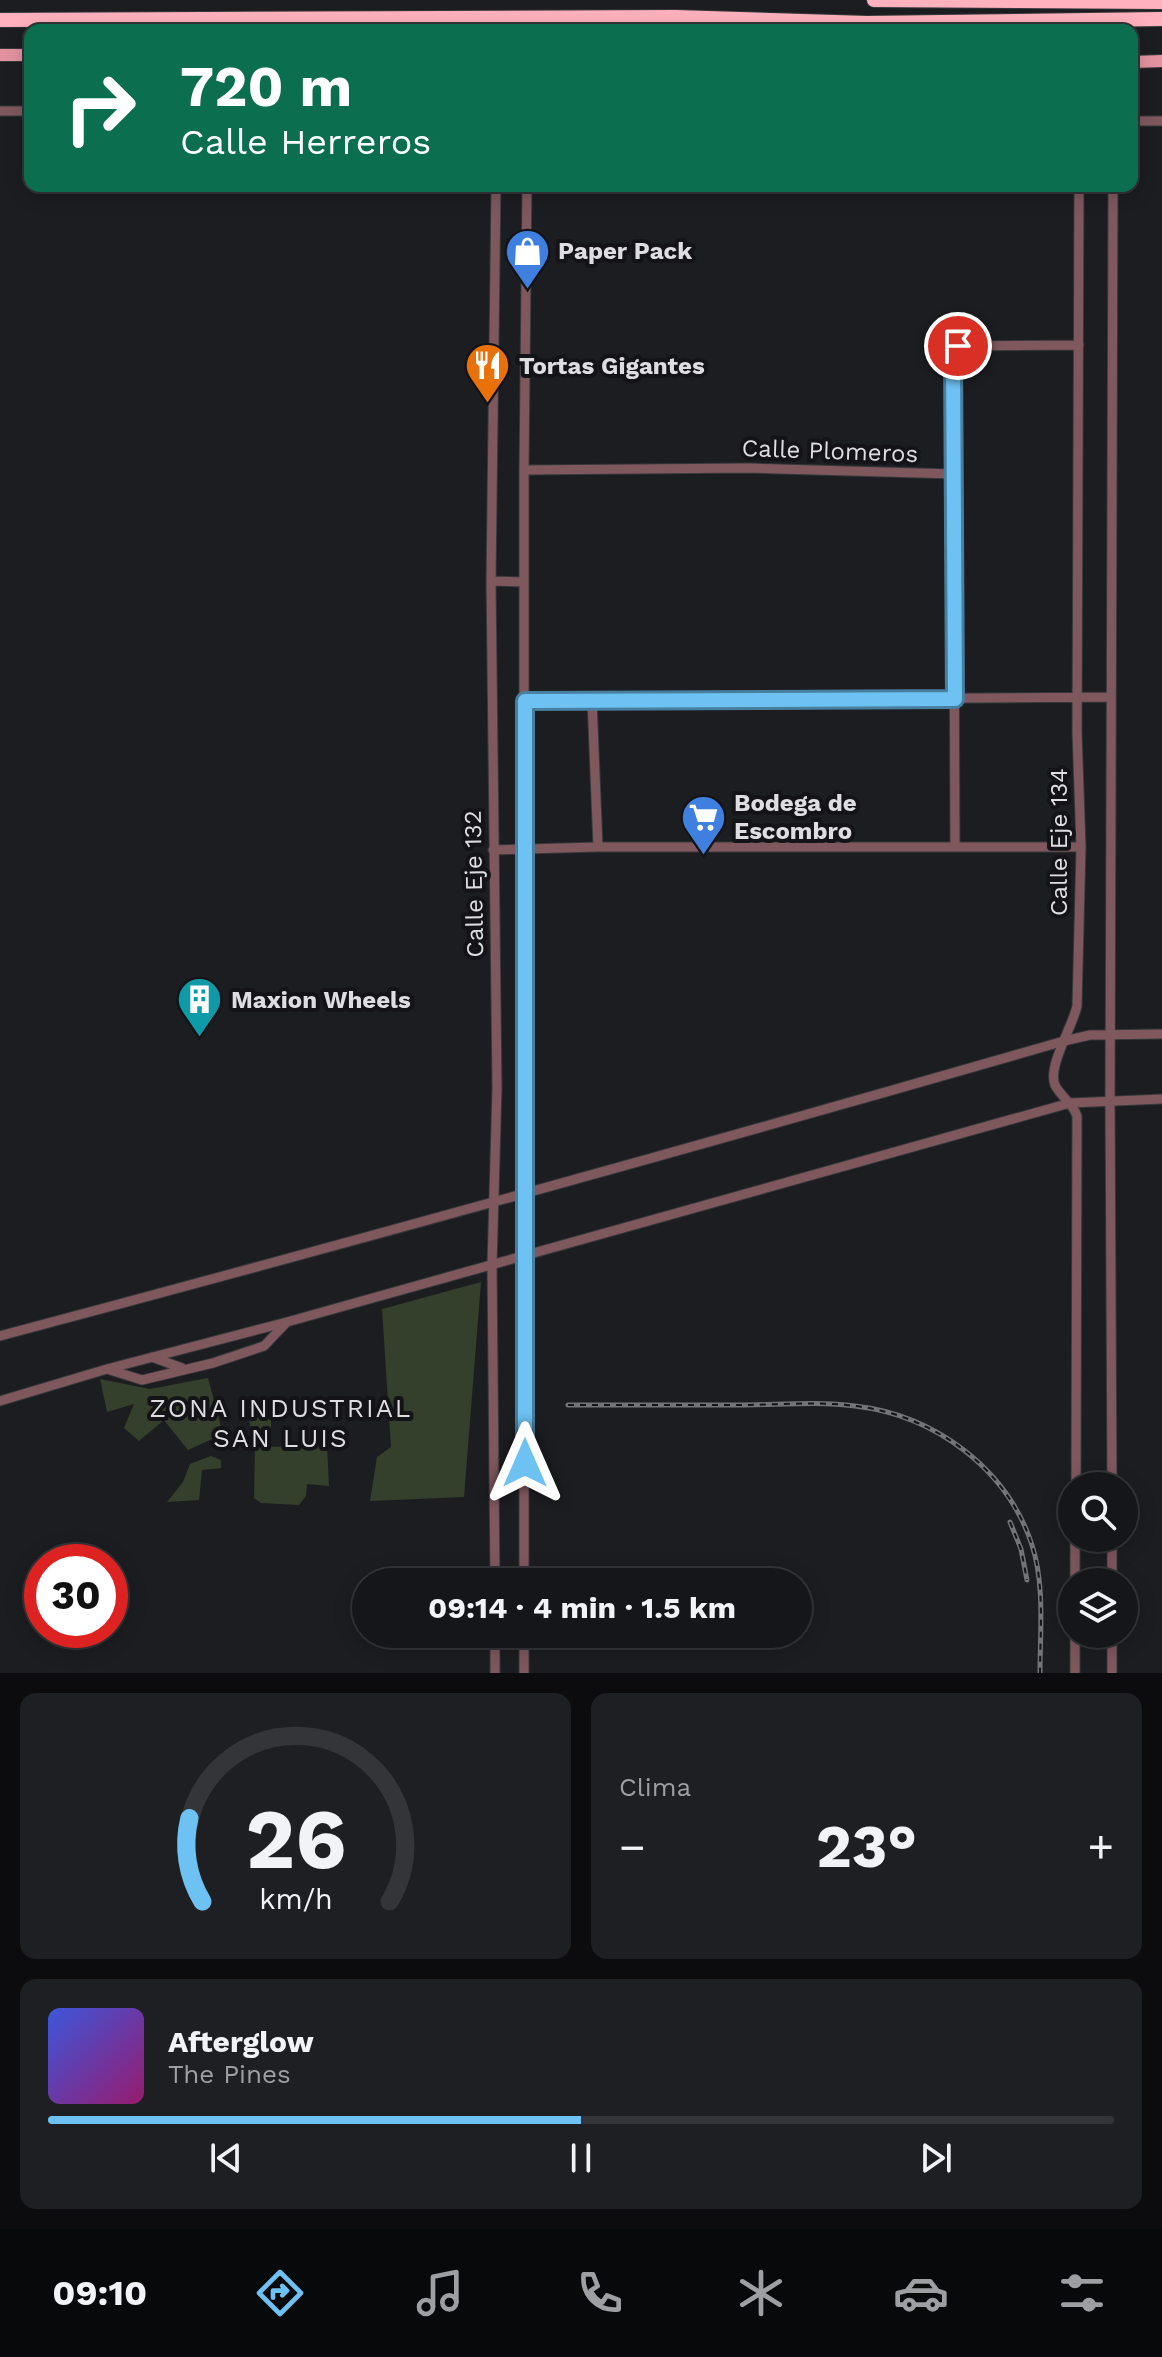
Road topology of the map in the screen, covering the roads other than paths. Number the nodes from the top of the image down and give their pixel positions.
1 (874, 0) edge
2 (1162, 2) edge
3 (1162, 19) edge
4 (0, 20) edge
5 (166, 20) junction
6 (867, 23) junction
7 (190, 24) edge
8 (871, 24) edge
9 (0, 55) edge
10 (24, 55) edge
11 (1162, 61) edge
12 (1138, 62) edge
13 (0, 111) edge
14 (24, 111) edge
15 (1138, 121) edge
16 (1162, 121) edge
17 (496, 192) edge
18 (527, 192) edge
19 (1079, 192) edge
20 (1113, 192) edge
21 (1079, 345) junction
22 (524, 470) junction
23 (954, 474) junction
24 (491, 581) junction
25 (524, 582) junction
26 (1111, 697) junction
27 (1078, 698) junction
28 (955, 699) junction
29 (592, 700) junction
30 (525, 701) junction
31 (598, 847) junction
32 (955, 847) junction
33 (1081, 847) junction
34 (524, 849) junction
35 (493, 850) junction
36 (1162, 1034) edge
37 (1110, 1035) junction
38 (1064, 1041) junction
39 (1162, 1099) edge
40 (1110, 1100) junction
41 (1070, 1103) junction
42 (524, 1195) junction
43 (494, 1204) junction
44 (525, 1256) junction
45 (492, 1265) junction
46 (287, 1322) junction
47 (0, 1336) edge
48 (152, 1357) junction
49 (107, 1369) junction
50 (184, 1369) junction
51 (0, 1401) edge
52 (1076, 1472) edge
53 (1112, 1472) edge
54 (495, 1568) edge
55 (524, 1568) edge
56 (495, 1648) edge
57 (524, 1648) edge
58 (1075, 1648) edge
59 (1112, 1648) edge
60 (495, 1673) edge
61 (524, 1673) edge
62 (1075, 1673) edge
63 (1112, 1673) edge

1 - 2 highway
3 - 6 highway
4 - 5 highway
5 - 6 highway
5 - 7 highway
6 - 8 highway
9 - 10 main road
11 - 12 main road
13 - 14 street
15 - 16 street
17 - 24 street, Calle Eje 132
18 - 22 street, Calle Eje 132
19 - 21 street, Calle Eje 134
20 - 26 street
21 - 23 street
21 - 27 street, Calle Eje 134
22 - 23 street, Calle Plomeros
22 - 25 street, Calle Eje 132
23 - 28 street
24 - 25 street
24 - 35 street, Calle Eje 132
25 - 30 street, Calle Eje 132
26 - 27 street
26 - 37 street
27 - 28 street
27 - 33 street, Calle Eje 134
28 - 29 street
28 - 32 street
29 - 30 street
29 - 31 street
30 - 34 street, Calle Eje 132
31 - 32 street
31 - 34 street
32 - 33 street
33 - 38 street, Calle Eje 134
34 - 35 street
34 - 42 street, Calle Eje 132
35 - 43 street, Calle Eje 132
36 - 37 street
37 - 38 street
37 - 40 street
38 - 41 street, Calle Eje 134
38 - 42 street
39 - 40 street
40 - 41 street
40 - 53 street
41 - 44 street
41 - 52 street, Calle Eje 134
42 - 43 street
42 - 44 street, Calle Eje 132
43 - 45 street, Calle Eje 132
43 - 47 street
44 - 45 street
44 - 55 street, Calle Eje 132
45 - 46 street
45 - 54 street, Calle Eje 132
46 - 48 street
46 - 50 street
48 - 49 street
48 - 50 street
49 - 50 street
49 - 51 street
56 - 60 street
57 - 61 street
58 - 62 street
59 - 63 street

